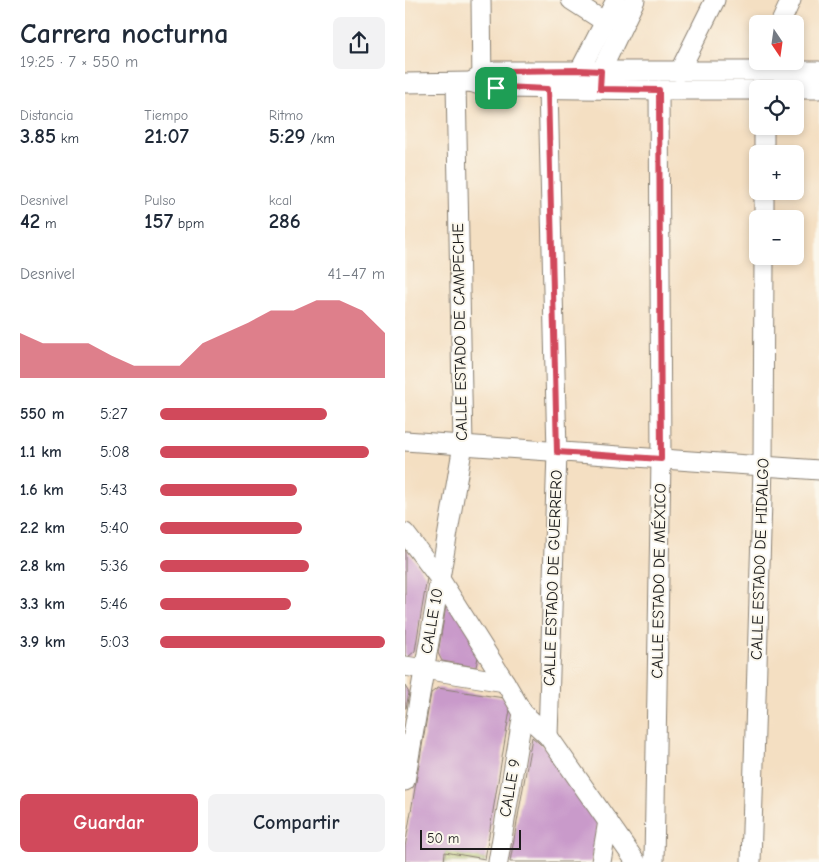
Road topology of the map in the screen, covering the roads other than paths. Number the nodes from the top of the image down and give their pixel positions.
1 (481, 0) edge
2 (571, 0) edge
3 (616, 0) edge
4 (635, 0) edge
5 (715, 0) edge
6 (791, 0) edge
7 (784, 15) edge
8 (605, 22) junction
9 (819, 71) edge
10 (679, 72) junction
11 (759, 74) edge
12 (579, 80) junction
13 (601, 80) junction
14 (473, 82) junction
15 (405, 83) edge
16 (819, 88) edge
17 (548, 89) junction
18 (804, 89) edge
19 (659, 90) junction
20 (764, 265) edge
21 (405, 441) edge
22 (463, 445) junction
23 (557, 452) junction
24 (661, 459) junction
25 (763, 466) junction
26 (819, 470) edge
27 (405, 533) edge
28 (440, 579) junction
29 (405, 666) edge
30 (424, 669) junction
31 (505, 682) junction
32 (523, 713) junction
33 (548, 736) junction
34 (405, 781) edge
35 (608, 821) junction
36 (498, 862) edge
37 (601, 862) edge
38 (637, 862) edge
39 (654, 862) edge
40 (751, 862) edge

1 - 14 street, CALLE ESTADO DE CAMPECHE
2 - 8 street
3 - 8 street
4 - 13 street
5 - 10 street
6 - 7 street
8 - 12 street
9 - 11 street
10 - 11 street
10 - 13 street
11 - 19 street
12 - 13 street
12 - 14 street
12 - 17 street
13 - 19 street
14 - 15 street
14 - 17 street
14 - 22 street, CALLE ESTADO DE CAMPECHE
16 - 18 street
17 - 23 street, CALLE ESTADO DE GUERRERO
19 - 24 street, CALLE ESTADO DE MÉXICO
20 - 25 street, CALLE ESTADO DE HIDALGO
21 - 22 street
22 - 23 street
22 - 28 street, CALLE ESTADO DE CAMPECHE
23 - 24 street
23 - 33 street, CALLE ESTADO DE GUERRERO
24 - 25 street
24 - 39 street, CALLE ESTADO DE MÉXICO
25 - 26 street
25 - 40 street, CALLE ESTADO DE HIDALGO
27 - 28 street
28 - 30 street, CALLE 10
28 - 31 street
29 - 30 street
30 - 31 street
30 - 34 street, CALLE 10
31 - 32 street
32 - 33 street
32 - 36 street, CALLE 9
33 - 35 street
35 - 37 street
35 - 38 street

